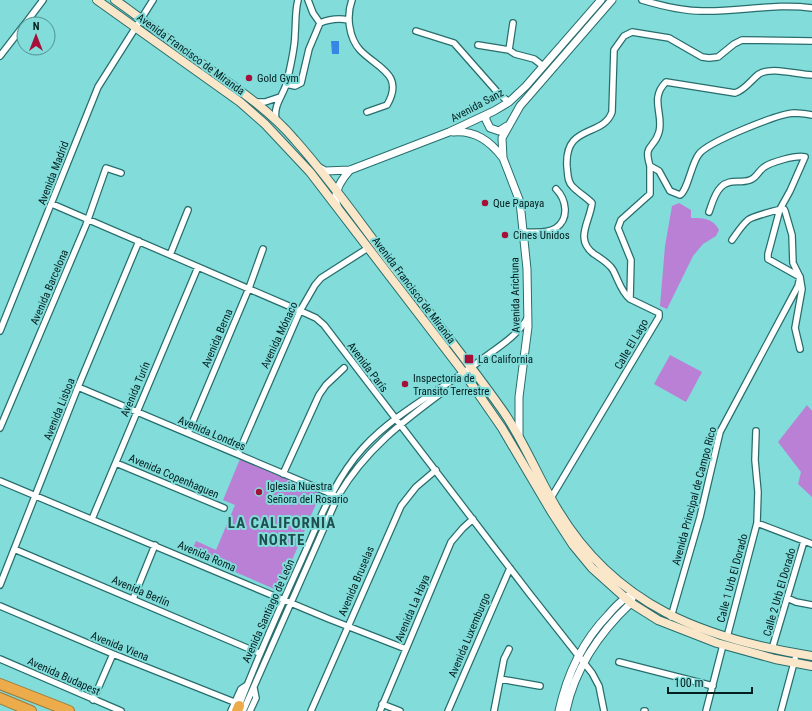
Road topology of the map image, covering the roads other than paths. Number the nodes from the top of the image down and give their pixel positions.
1 (44, 0) edge
2 (97, 0) edge
3 (115, 0) edge
4 (153, 0) edge
5 (298, 0) edge
6 (308, 0) edge
7 (352, 0) edge
8 (601, 0) edge
9 (612, 0) edge
10 (642, 0) edge
11 (812, 8) edge
12 (31, 16) edge
13 (141, 19) junction
14 (348, 20) junction
15 (320, 23) junction
16 (513, 23) dead end
17 (135, 27) junction
18 (416, 31) dead end
19 (16, 35) edge
20 (812, 41) edge
21 (478, 45) dead end
22 (509, 50) junction
23 (0, 56) edge
24 (543, 66) junction
25 (812, 75) edge
26 (286, 84) junction
27 (280, 97) junction
28 (254, 102) junction
29 (508, 102) junction
30 (367, 112) dead end
31 (486, 115) junction
32 (812, 115) edge
33 (277, 122) junction
34 (508, 125) junction
35 (449, 132) junction
36 (503, 158) junction
37 (316, 166) junction
38 (650, 166) junction
39 (350, 170) junction
40 (121, 173) dead end
41 (556, 189) dead end
42 (337, 191) junction
43 (52, 204) junction
44 (338, 208) junction
45 (780, 209) junction
46 (188, 210) dead end
47 (709, 212) dead end
48 (88, 220) junction
49 (524, 232) junction
50 (732, 240) dead end
51 (140, 242) junction
52 (368, 248) junction
53 (263, 249) dead end
54 (170, 255) junction
55 (198, 267) junction
56 (800, 277) junction
57 (249, 288) junction
58 (630, 299) junction
59 (300, 310) junction
60 (528, 317) junction
61 (0, 331) edge
62 (800, 349) dead end
63 (344, 368) dead end
64 (468, 371) junction
65 (78, 387) junction
66 (136, 412) junction
67 (398, 423) junction
68 (0, 428) edge
69 (756, 431) dead end
70 (188, 433) junction
71 (519, 436) junction
72 (238, 454) junction
73 (116, 463) junction
74 (436, 470) junction
75 (283, 474) junction
76 (0, 481) edge
77 (331, 494) junction
78 (36, 495) junction
79 (338, 496) junction
80 (551, 498) junction
81 (224, 508) dead end
82 (92, 519) junction
83 (473, 519) junction
84 (757, 523) junction
85 (804, 541) junction
86 (812, 544) edge
87 (155, 545) junction
88 (14, 549) junction
89 (510, 568) junction
90 (0, 585) edge
91 (634, 592) junction
92 (787, 598) junction
93 (133, 599) junction
94 (283, 599) junction
95 (627, 601) junction
96 (292, 602) junction
97 (812, 605) edge
98 (0, 606) edge
99 (672, 617) junction
100 (348, 626) junction
101 (725, 641) junction
102 (406, 649) junction
103 (509, 649) dead end
104 (772, 649) junction
105 (259, 652) junction
106 (796, 653) junction
107 (113, 654) junction
108 (812, 656) edge
109 (0, 658) edge
110 (581, 659) junction
111 (619, 662) dead end
112 (795, 663) junction
113 (812, 666) edge
114 (500, 680) junction
115 (0, 684) edge
116 (540, 686) dead end
117 (713, 686) junction
118 (0, 698) edge
119 (93, 700) junction
120 (382, 704) junction
121 (240, 709) edge
122 (31, 711) edge
123 (61, 711) edge
124 (69, 711) edge
125 (121, 711) edge
126 (311, 711) edge
127 (380, 711) edge
128 (400, 711) edge
129 (448, 711) edge
130 (494, 711) edge
131 (559, 711) edge
132 (566, 711) edge
133 (604, 711) edge
134 (706, 711) edge
135 (781, 711) edge

1 - 12 street
2 - 17 main road, Avenida Francisco de Miranda
3 - 13 main road, Avenida Francisco de Miranda
4 - 13 street, Avenida Madrid
5 - 26 street
6 - 15 street
7 - 14 street
8 - 24 street, Avenida Sanz
9 - 34 street
10 - 11 street
13 - 17 street, Avenida Madrid
13 - 28 main road, Avenida Francisco de Miranda
14 - 15 street
14 - 30 street
15 - 26 street
16 - 22 street
17 - 43 street, Avenida Madrid
17 - 44 main road, Avenida Francisco de Miranda
18 - 29 street
19 - 23 street
20 - 58 street
21 - 22 street
22 - 24 street
24 - 29 street, Avenida Sanz
25 - 38 street
26 - 27 street
27 - 28 street
27 - 33 street
28 - 33 main road, Avenida Francisco de Miranda
29 - 31 street, Avenida Sanz
31 - 34 street
31 - 35 street, Avenida Sanz
32 - 38 street
33 - 37 main road, Avenida Francisco de Miranda
34 - 36 street
35 - 36 street
35 - 39 street, Avenida Sanz
36 - 49 street, Avenida Arichuna
37 - 39 street, Avenida Sanz
37 - 42 main road, Avenida Francisco de Miranda
38 - 58 street
39 - 42 street
40 - 48 street, Avenida Barcelona
41 - 49 street
42 - 44 street
42 - 64 main road, Avenida Francisco de Miranda
43 - 48 street, Avenida París
43 - 61 street, Avenida Madrid
44 - 52 main road, Avenida Francisco de Miranda
45 - 47 street
45 - 50 street
45 - 56 street
45 - 56 street
46 - 54 street
48 - 51 street, Avenida París
48 - 68 street, Avenida Barcelona
49 - 60 street, Avenida Arichuna
51 - 54 street, Avenida París
51 - 65 street, Avenida Lisboa
52 - 59 street, Avenida Mónaco
52 - 64 main road, Avenida Francisco de Miranda
53 - 57 street, Avenida Berna
54 - 55 street, Avenida París
55 - 57 street, Avenida París
55 - 66 street, Avenida Turín
56 - 62 street
56 - 99 street, Avenida Principal de Campo Rico
57 - 59 street, Avenida París
57 - 70 street, Avenida Berna
58 - 80 street, Calle El Lago
59 - 67 street, Avenida París
59 - 72 street, Avenida Mónaco
60 - 64 street, Avenida Santiago de León
60 - 71 street, Avenida Arichuna
63 - 75 street
64 - 67 street, Avenida Santiago de León
64 - 71 main road, Avenida Francisco de Miranda
64 - 95 main road, Avenida Francisco de Miranda
65 - 66 street, Avenida Londres
65 - 78 street, Avenida Lisboa
66 - 70 street, Avenida Londres
66 - 73 street, Avenida Turín
67 - 74 street, Avenida París
67 - 77 street, Avenida Santiago de León
67 - 79 street, Avenida Santiago de León
69 - 84 street, Calle 1 Urb El Dorado
70 - 72 street, Avenida Londres
71 - 80 main road, Avenida Francisco de Miranda
72 - 75 street, Avenida Londres
73 - 81 street, Avenida Copenhaguen
73 - 82 street, Avenida Turín
74 - 83 street, Avenida París
74 - 100 street, Avenida Bruselas
75 - 77 street, Avenida Londres
76 - 78 street, Avenida Roma
77 - 79 street, Avenida Londres
77 - 94 street, Avenida Santiago de León
78 - 82 street, Avenida Roma
78 - 88 street, Avenida Lisboa
79 - 96 street, Avenida Santiago de León
80 - 91 main road, Avenida Francisco de Miranda
82 - 87 street, Avenida Roma
83 - 89 street, Avenida París
83 - 102 street, Avenida La Haya
84 - 85 street
84 - 101 street, Calle 1 Urb El Dorado
85 - 86 street
85 - 92 street, Calle 2 Urb El Dorado
87 - 93 street
87 - 94 street, Avenida Roma
88 - 90 street, Avenida Lisboa
88 - 93 street, Avenida Berlín
89 - 110 street, Avenida París
89 - 129 street, Avenida Luxemburgo
91 - 95 street
91 - 99 main road, Avenida Francisco de Miranda
92 - 97 street
92 - 104 street, Calle 2 Urb El Dorado
93 - 105 street, Avenida Berlín
94 - 96 street, Avenida Roma
94 - 105 street, Avenida Santiago de León
95 - 101 main road, Avenida Francisco de Miranda
95 - 110 street
96 - 100 street, Avenida Roma
96 - 121 street, Avenida Santiago de León
98 - 107 street, Avenida Viena
99 - 101 main road, Avenida Francisco de Miranda
100 - 102 street, Avenida Roma
100 - 126 street, Avenida Bruselas
101 - 104 main road, Avenida Francisco de Miranda
101 - 112 main road, Avenida Francisco de Miranda
101 - 117 street, Calle 1 Urb El Dorado
102 - 120 street, Avenida La Haya
103 - 114 street
104 - 106 main road, Avenida Francisco de Miranda
105 - 121 street, Avenida Santiago de León
106 - 108 main road, Avenida Francisco de Miranda
106 - 112 street
107 - 119 street
107 - 121 street, Avenida Viena
109 - 119 street, Avenida Budapest
110 - 131 street
110 - 132 street
110 - 133 street, Avenida París
111 - 117 street
112 - 113 main road, Avenida Francisco de Miranda
112 - 135 street
114 - 116 street
114 - 130 street
115 - 123 highway
115 - 124 highway
117 - 134 street, Calle 1 Urb El Dorado
118 - 122 highway
119 - 125 street, Avenida Budapest
120 - 127 street, Avenida La Haya
120 - 128 street

